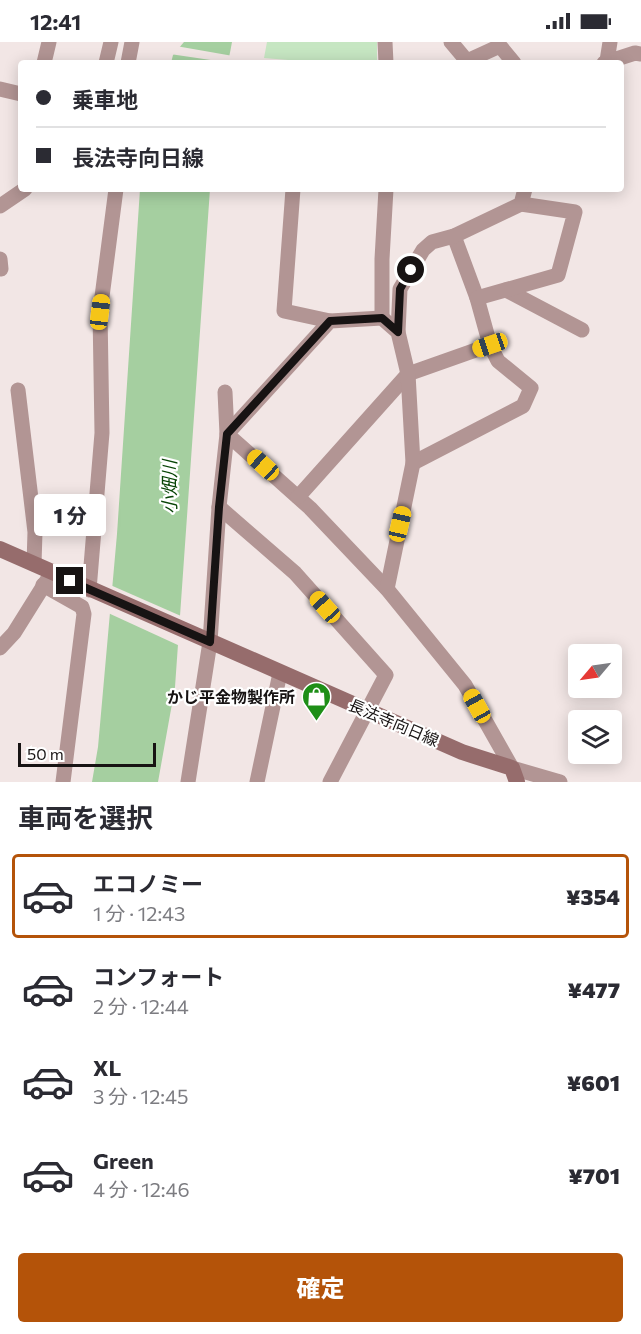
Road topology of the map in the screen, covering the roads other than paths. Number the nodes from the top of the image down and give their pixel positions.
1 (49, 42) edge
2 (111, 42) edge
3 (132, 42) edge
4 (385, 42) edge
5 (451, 42) edge
6 (610, 42) edge
7 (641, 54) edge
8 (45, 60) edge
9 (107, 60) edge
10 (129, 60) edge
11 (386, 60) edge
12 (466, 60) edge
13 (469, 60) edge
14 (512, 60) edge
15 (606, 60) edge
16 (612, 60) edge
17 (0, 89) edge
18 (18, 93) edge
19 (21, 192) edge
20 (116, 192) edge
21 (293, 192) edge
22 (386, 192) edge
23 (523, 197) edge
24 (0, 206) edge
25 (454, 236) junction
26 (506, 290) junction
27 (477, 298) junction
28 (382, 318) junction
29 (330, 321) junction
30 (582, 330) dead end
31 (398, 332) junction
32 (490, 345) junction
33 (408, 374) junction
34 (18, 390) dead end
35 (225, 392) dead end
36 (227, 434) junction
37 (413, 463) junction
38 (298, 497) junction
39 (219, 507) junction
40 (0, 549) edge
41 (34, 564) junction
42 (48, 579) junction
43 (387, 589) junction
44 (88, 590) junction
45 (210, 642) junction
46 (0, 648) edge
47 (280, 673) junction
48 (366, 710) junction
49 (515, 775) edge
50 (63, 782) edge
51 (188, 782) edge
52 (257, 782) edge
53 (330, 782) edge
54 (560, 782) edge

1 - 8 street
2 - 9 street
3 - 10 street
4 - 11 street
5 - 12 street
6 - 15 street
7 - 16 street
13 - 14 street
17 - 18 street
19 - 24 street
20 - 44 street
21 - 29 street
22 - 28 street
23 - 25 street
23 - 26 street
25 - 27 street
25 - 31 street
26 - 27 street
26 - 30 street
27 - 32 street
28 - 29 street
28 - 31 street
29 - 36 street
31 - 33 street
32 - 33 street
32 - 37 street
33 - 37 street
33 - 38 street
34 - 41 street
35 - 36 street
36 - 38 street
36 - 39 street
37 - 43 street
38 - 43 street
39 - 45 street
39 - 48 street
40 - 41 main road, 長法寺向日線
41 - 42 main road, 長法寺向日線
42 - 44 main road, 長法寺向日線
42 - 46 street
42 - 50 street
43 - 49 street
44 - 45 main road, 長法寺向日線
45 - 47 main road, 長法寺向日線
45 - 51 street
47 - 48 main road, 長法寺向日線
47 - 52 street
48 - 49 main road, 長法寺向日線
48 - 53 street
49 - 54 street

